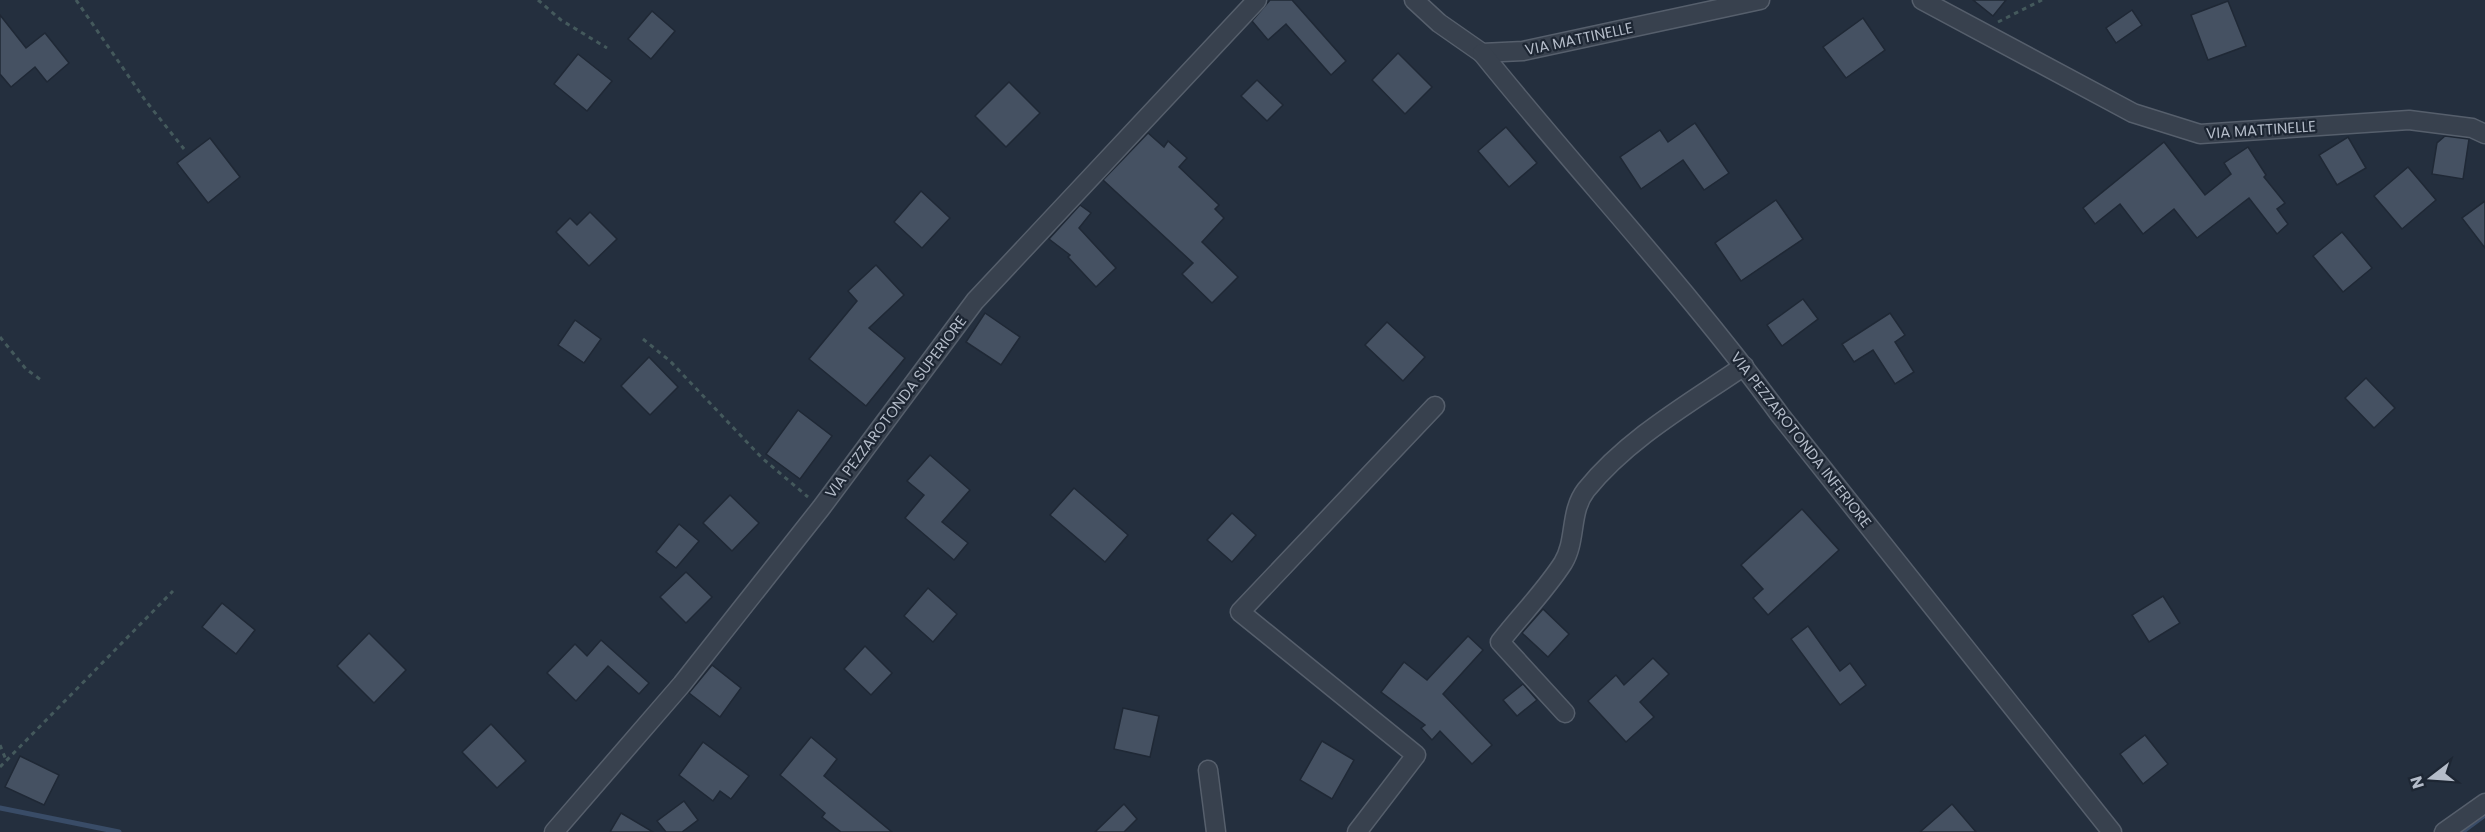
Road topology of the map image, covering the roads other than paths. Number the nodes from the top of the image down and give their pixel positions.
1 (1257, 0) edge
2 (1414, 0) edge
3 (1760, 0) edge
4 (1922, 0) edge
5 (1482, 53) junction
6 (2485, 134) edge
7 (1744, 366) junction
8 (1435, 406) dead end
9 (1565, 713) dead end
10 (1208, 770) dead end
11 (2485, 803) edge
12 (554, 832) edge
13 (1216, 832) edge
14 (1357, 832) edge
15 (2112, 832) edge
16 (2444, 832) edge

1 - 12 street, VIA PEZZAROTONDA SUPERIORE
2 - 5 street
3 - 5 street, VIA MATTINELLE
4 - 6 street, VIA MATTINELLE
5 - 7 street, VIA PEZZAROTONDA INFERIORE
7 - 9 street
7 - 15 street, VIA PEZZAROTONDA INFERIORE
8 - 14 street
10 - 13 street
11 - 16 street

